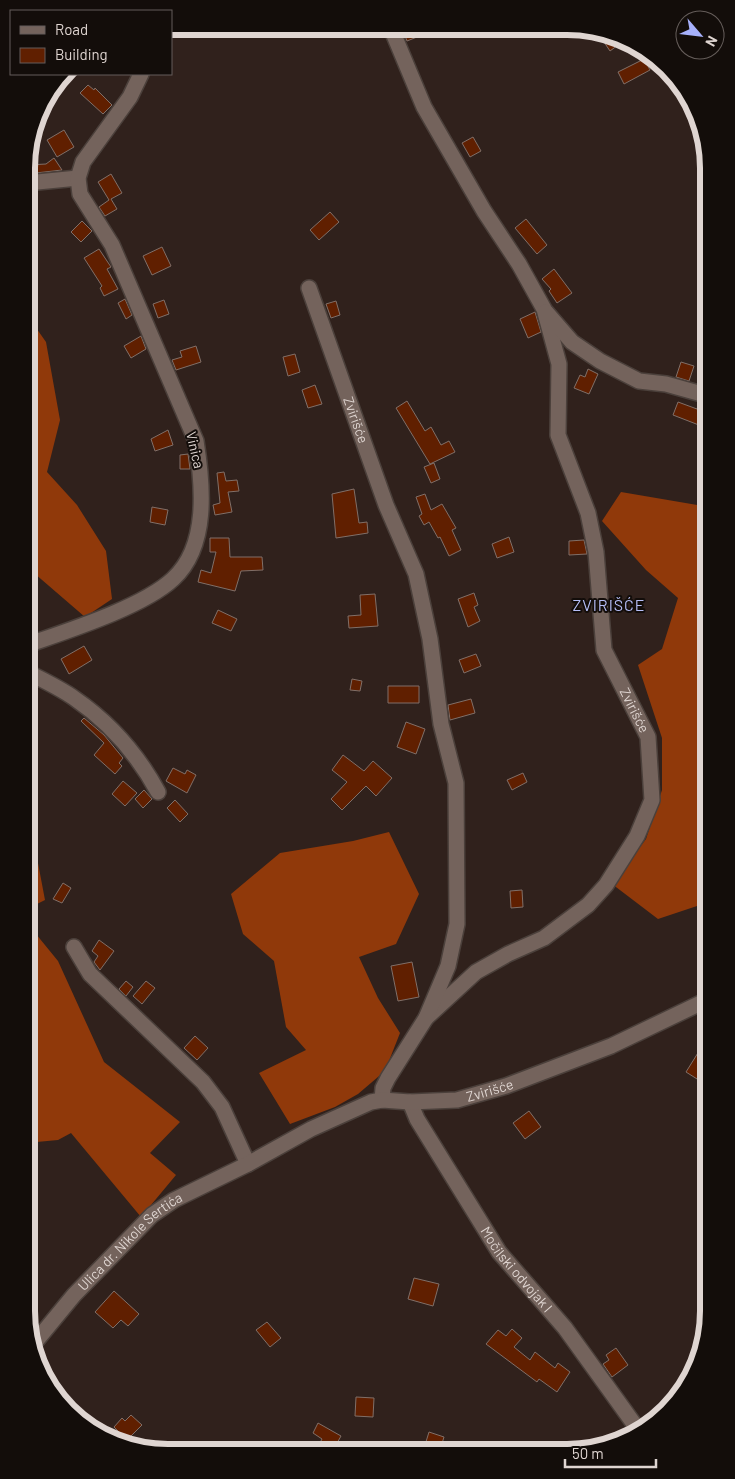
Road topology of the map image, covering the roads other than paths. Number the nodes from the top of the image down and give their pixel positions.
1 (395, 35) edge
2 (141, 75) edge
3 (78, 178) junction
4 (35, 182) edge
5 (309, 288) dead end
6 (544, 309) junction
7 (700, 393) edge
8 (35, 642) edge
9 (35, 676) edge
10 (158, 792) dead end
11 (74, 947) dead end
12 (700, 1006) edge
13 (426, 1018) junction
14 (382, 1100) junction
15 (410, 1102) junction
16 (248, 1164) junction
17 (38, 1338) edge
18 (635, 1425) edge

1 - 6 street, Zvirišće
2 - 3 street
3 - 4 street
3 - 8 street, Vinica
5 - 13 street, Zvirišće
6 - 7 street, Zvirišće
6 - 13 street, Zvirišće
9 - 10 street
11 - 16 street
12 - 15 street, Zvirišće
13 - 14 street, Zvirišće
14 - 15 street, Zvirišće
14 - 16 street, Ulica dr. Nikole Sertića
15 - 18 street, Močilski odvojak I
16 - 17 street, Ulica dr. Nikole Sertića

